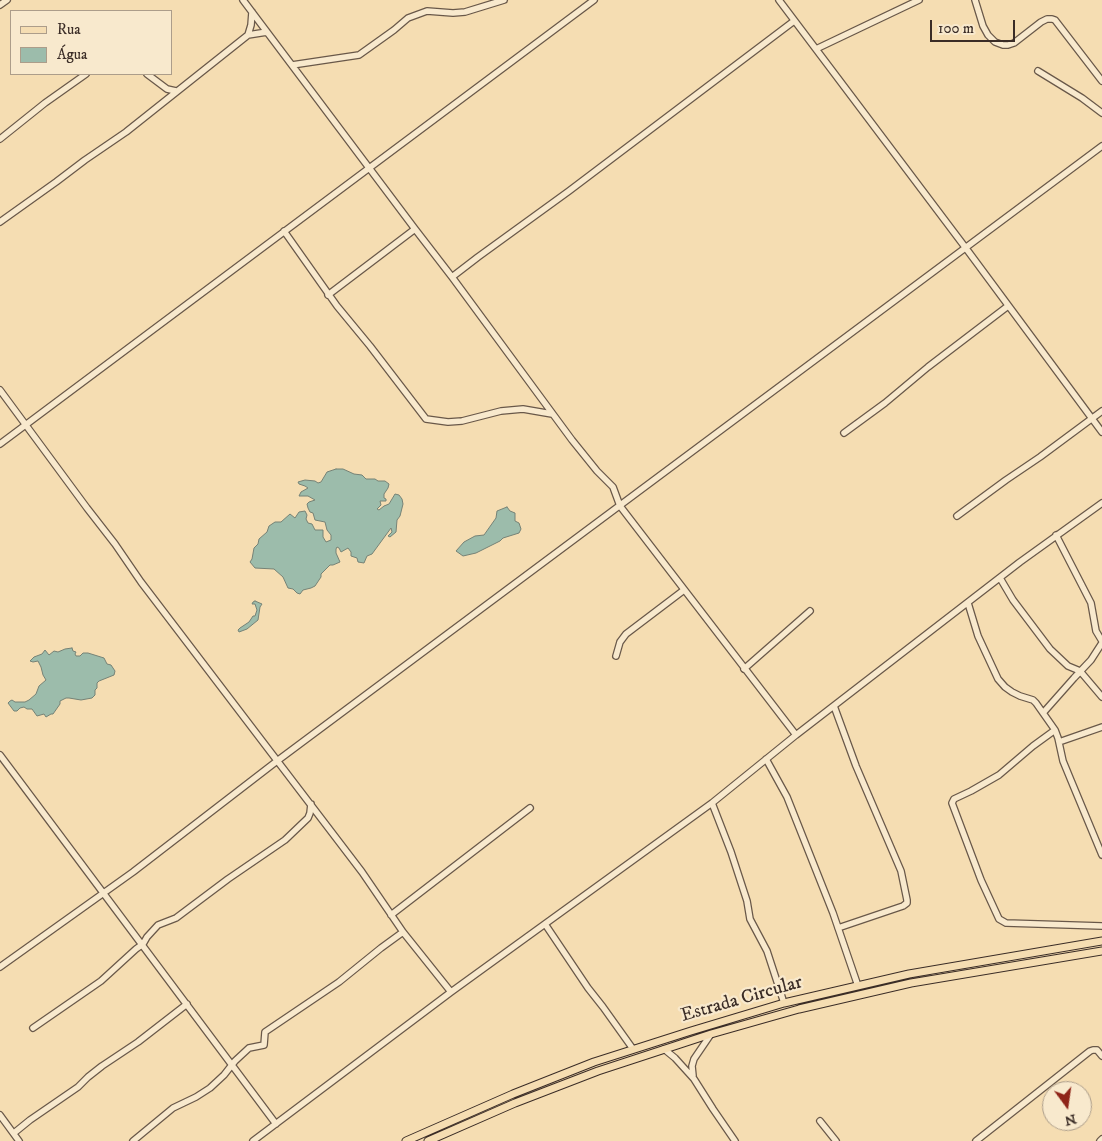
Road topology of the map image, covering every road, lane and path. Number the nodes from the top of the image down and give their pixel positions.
1 (7, 0) edge
2 (243, 0) edge
3 (504, 0) edge
4 (594, 0) edge
5 (779, 0) edge
6 (919, 0) edge
7 (975, 0) edge
8 (0, 5) edge
9 (252, 12) junction
10 (794, 21) junction
11 (267, 32) junction
12 (248, 35) junction
13 (816, 49) junction
14 (292, 65) junction
15 (1038, 71) dead end
16 (85, 75) edge
17 (148, 75) edge
18 (1102, 81) edge
19 (176, 91) junction
20 (1102, 113) edge
21 (0, 139) edge
22 (1102, 146) edge
23 (369, 167) junction
24 (0, 222) edge
25 (415, 229) junction
26 (284, 231) junction
27 (965, 247) junction
28 (452, 277) junction
29 (328, 295) junction
30 (1008, 306) junction
31 (0, 390) edge
32 (1102, 410) edge
33 (552, 414) junction
34 (1092, 418) junction
35 (26, 424) junction
36 (1102, 432) edge
37 (844, 433) dead end
38 (0, 444) edge
39 (1102, 503) edge
40 (620, 506) junction
41 (956, 516) dead end
42 (1056, 535) junction
43 (1000, 578) junction
44 (684, 590) junction
45 (968, 603) junction
46 (810, 611) dead end
47 (1102, 642) edge
48 (616, 656) dead end
49 (744, 669) junction
50 (1080, 671) junction
51 (1102, 697) edge
52 (834, 706) junction
53 (1044, 713) junction
54 (1102, 727) edge
55 (1055, 730) junction
56 (796, 735) junction
57 (1059, 742) junction
58 (0, 755) edge
59 (766, 759) junction
60 (277, 761) junction
61 (270, 767) junction
62 (285, 770) junction
63 (712, 803) junction
64 (311, 804) junction
65 (530, 808) dead end
66 (1102, 855) edge
67 (104, 893) junction
68 (391, 915) junction
69 (545, 924) junction
70 (1102, 926) edge
71 (838, 928) junction
72 (403, 932) junction
73 (1102, 941) edge
74 (143, 944) junction
75 (1102, 950) edge
76 (0, 967) edge
77 (858, 986) junction
78 (451, 992) junction
79 (784, 1003) junction
80 (187, 1004) junction
81 (33, 1028) dead end
82 (711, 1034) junction
83 (633, 1049) junction
84 (664, 1049) junction
85 (1102, 1056) edge
86 (232, 1065) junction
87 (694, 1079) junction
88 (0, 1115) edge
89 (820, 1121) dead end
90 (276, 1124) junction
91 (14, 1133) junction
92 (19, 1141) edge
93 (133, 1141) edge
94 (253, 1141) edge
95 (406, 1141) edge
96 (428, 1141) edge
97 (735, 1141) edge
98 (836, 1141) edge
99 (976, 1141) edge

1 - 8 street
2 - 9 street
3 - 14 street
4 - 23 street
5 - 10 street
6 - 13 street
7 - 18 street
9 - 11 street
9 - 12 street
10 - 13 street
10 - 28 street
11 - 12 street
11 - 14 street
12 - 19 street
13 - 27 street
14 - 23 street
15 - 20 street
16 - 21 street
17 - 19 street
19 - 24 street
22 - 27 street
23 - 25 street
23 - 26 street
25 - 28 street
25 - 29 street
26 - 29 street
26 - 35 street
27 - 30 street
27 - 40 street
28 - 33 street
29 - 33 street
30 - 34 street
30 - 37 street
31 - 35 street
32 - 34 street
33 - 40 street
34 - 36 street
34 - 41 street
35 - 38 street
35 - 60 street
39 - 42 street
40 - 44 street
40 - 60 street
42 - 43 street
42 - 47 street
43 - 45 street
43 - 50 street
44 - 48 street
44 - 49 street
45 - 52 street
45 - 53 street
46 - 49 street
47 - 50 street
49 - 56 street
50 - 51 street
50 - 53 street
52 - 56 street
52 - 71 street
53 - 55 street
54 - 57 street
55 - 57 street
55 - 70 street
56 - 59 street
57 - 66 street
58 - 67 street
59 - 63 street
59 - 71 street
60 - 61 street
60 - 62 street
61 - 62 street
61 - 67 street
62 - 64 street
63 - 69 street
63 - 79 street
64 - 68 street
64 - 74 street
65 - 68 street
67 - 74 street
67 - 76 street
68 - 72 street
69 - 78 street
69 - 83 street
71 - 77 street
72 - 78 street
72 - 86 street
73 - 77 main road, Estrada Circular
74 - 80 street
74 - 81 street
75 - 82 main road, Estrada Circular
77 - 79 main road, Estrada Circular
78 - 90 street
79 - 83 main road, Estrada Circular
80 - 86 street
80 - 91 street
82 - 84 main road, Estrada Circular
82 - 87 street
83 - 95 main road, Estrada Circular
84 - 87 street
84 - 96 main road, Estrada Circular
85 - 99 street
86 - 90 street
86 - 93 street
87 - 97 street
88 - 91 street
89 - 98 street
90 - 94 street
91 - 92 street

